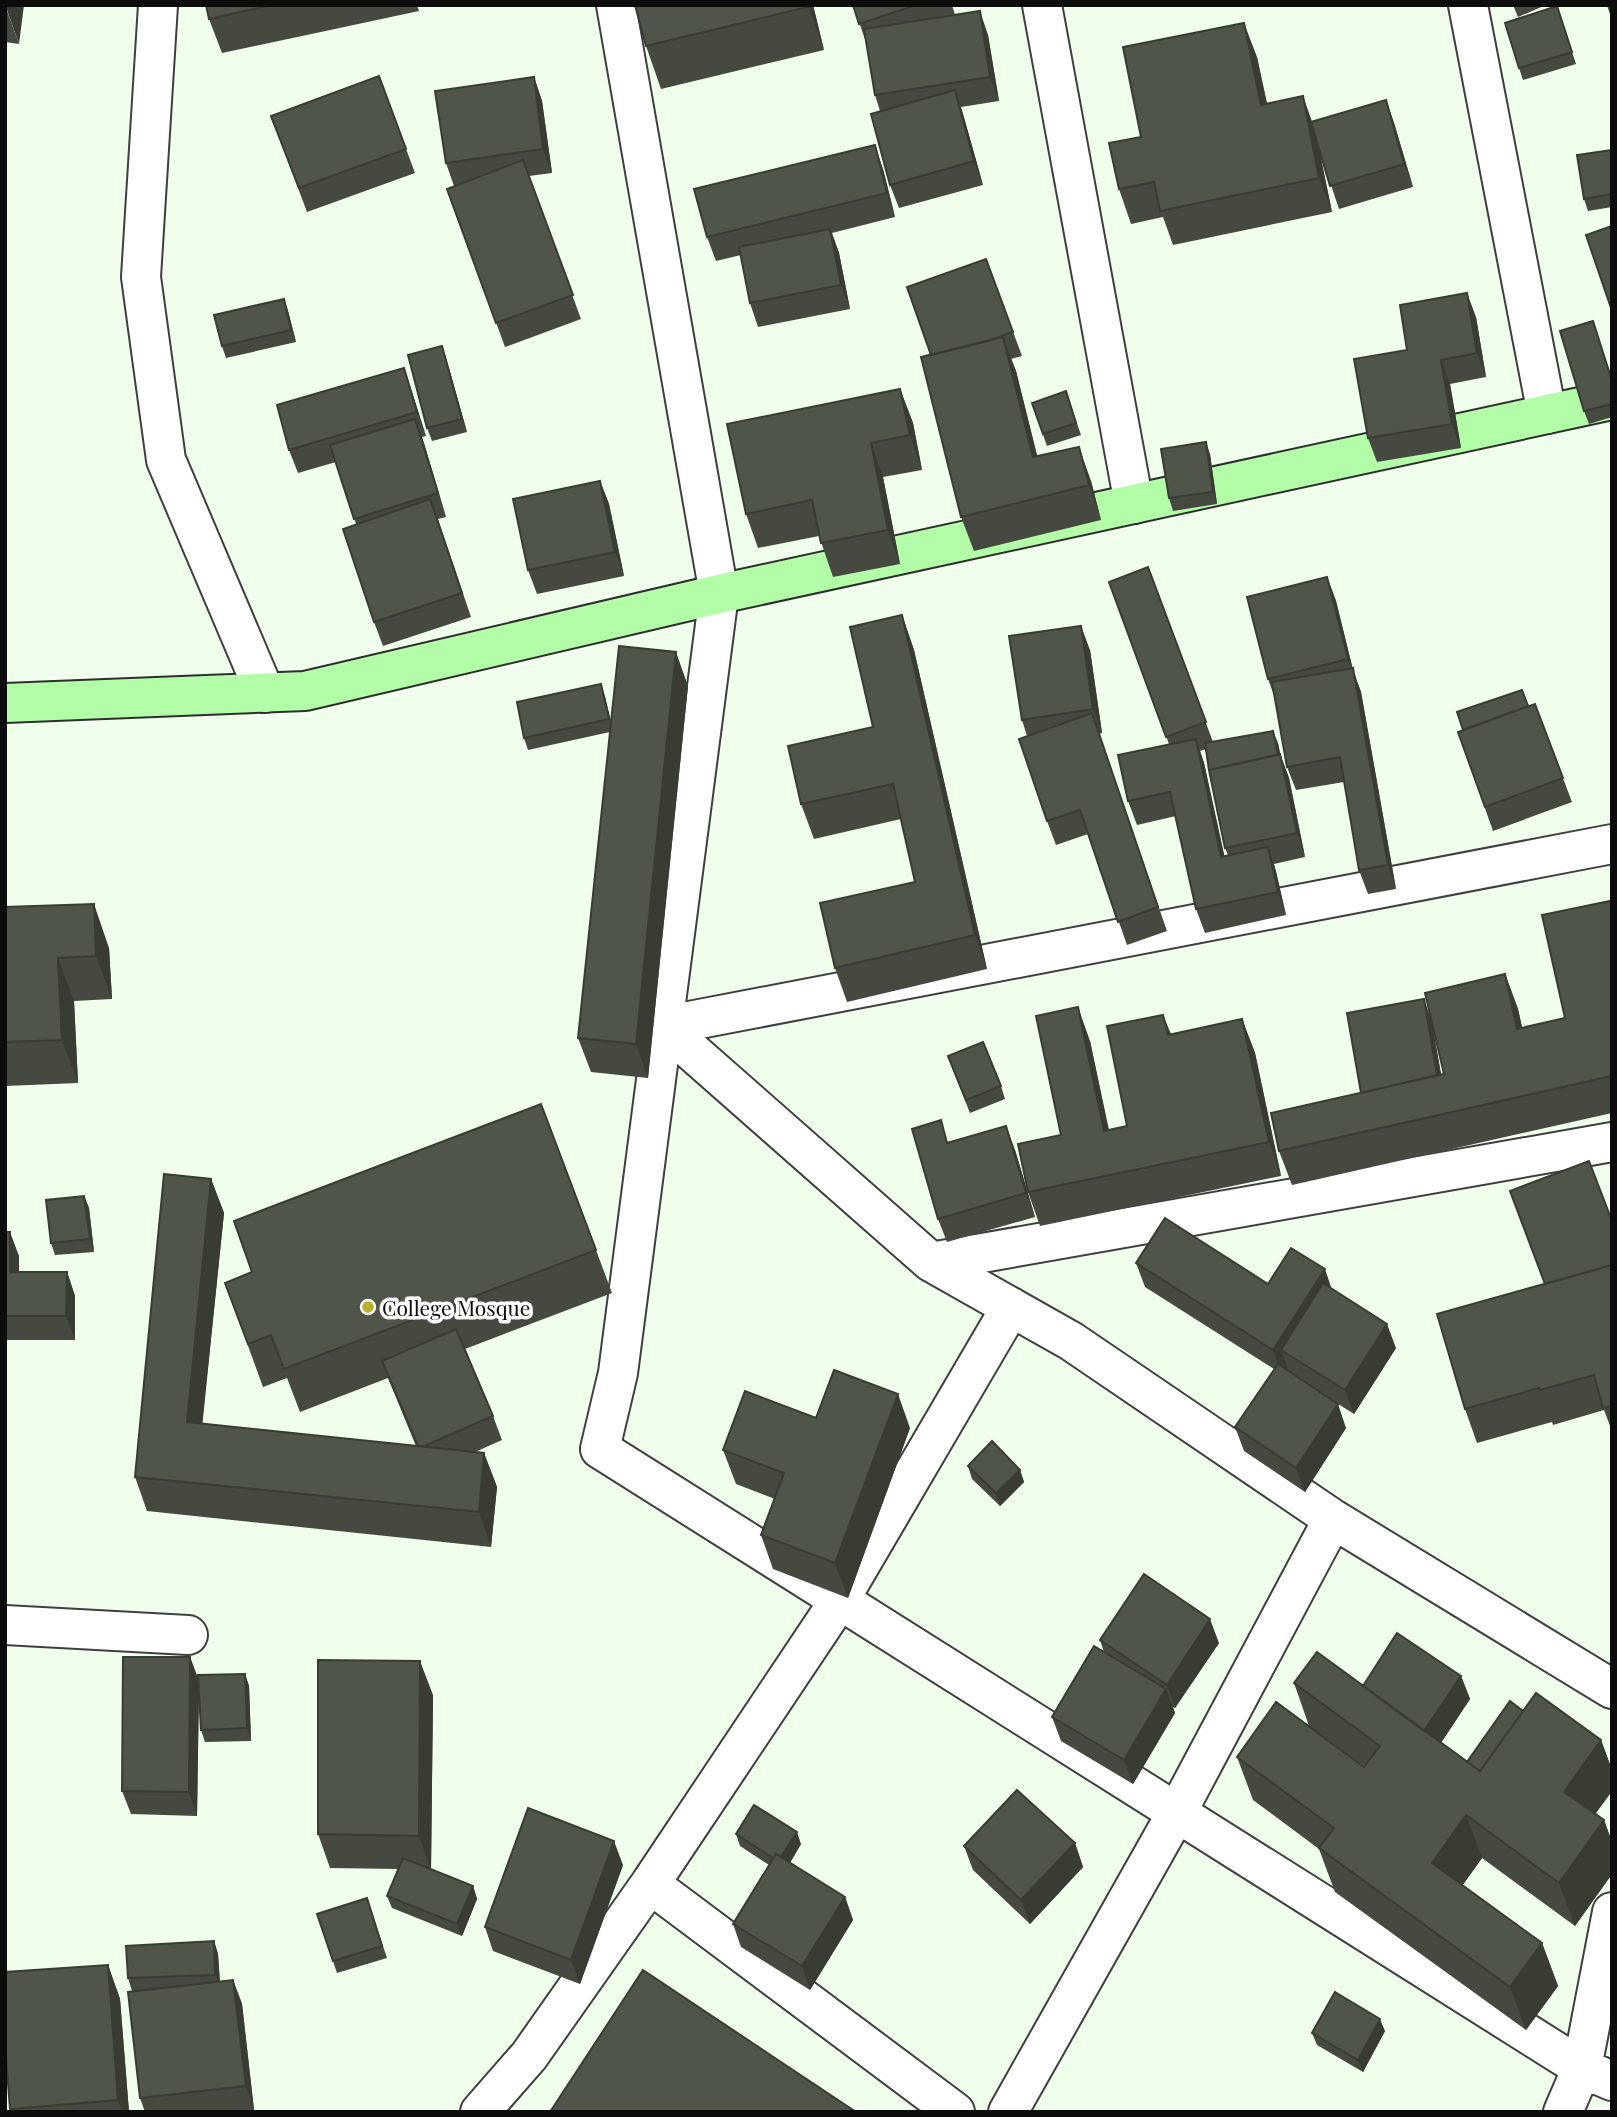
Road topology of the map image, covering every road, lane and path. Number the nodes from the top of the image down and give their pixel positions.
1 (158, 5) edge
2 (616, 5) edge
3 (1042, 5) edge
4 (1468, 5) edge
5 (1612, 400) edge
6 (1547, 414) junction
7 (1134, 504) junction
8 (719, 594) junction
9 (265, 693) junction
10 (5, 703) edge
11 (1612, 844) edge
12 (663, 1026) junction
13 (1612, 1142) edge
14 (931, 1262) junction
15 (1011, 1307) junction
16 (1333, 1518) junction
17 (839, 1601) junction
18 (5, 1625) edge
19 (188, 1635) dead end
20 (1612, 1689) edge
21 (1176, 1814) junction
22 (650, 1884) junction
23 (1612, 1912) edge
24 (1597, 2075) edge
25 (481, 2112) edge
26 (955, 2112) edge
27 (1008, 2112) edge
28 (1563, 2112) edge

1 - 9 street
2 - 8 street
3 - 7 street
4 - 6 street
5 - 6 street
6 - 7 street
7 - 8 street
8 - 9 street
8 - 12 street
9 - 10 street
11 - 12 street
12 - 14 street
12 - 17 street
13 - 14 street
14 - 15 street
15 - 16 street
15 - 17 street
16 - 20 street
16 - 21 street
17 - 21 street
17 - 22 street
18 - 19 street
21 - 24 street
21 - 27 street
22 - 25 street
22 - 26 street
23 - 24 street
24 - 28 street

